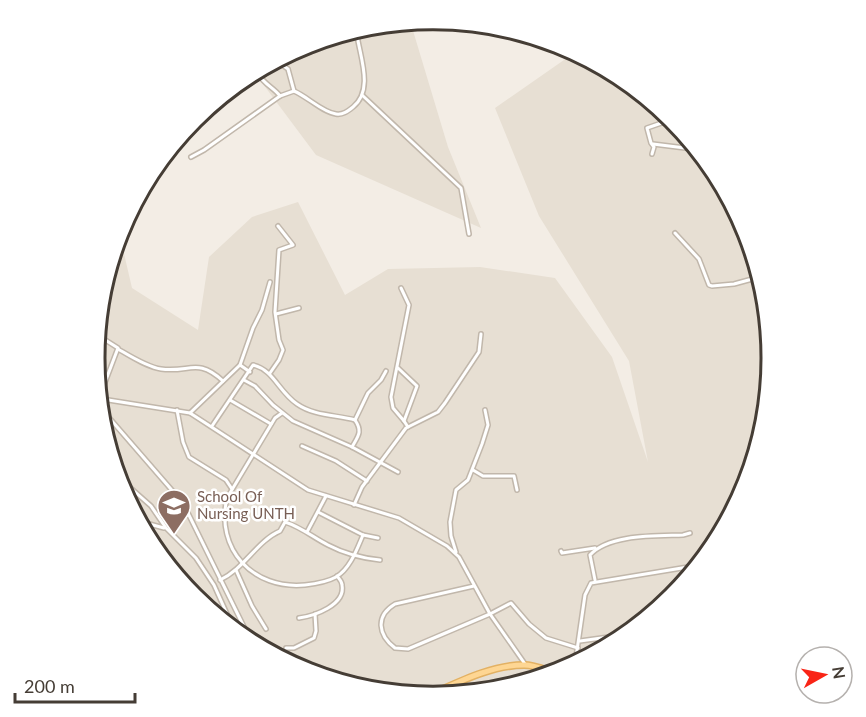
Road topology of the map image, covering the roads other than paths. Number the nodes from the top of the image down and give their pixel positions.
1 (358, 39) edge
2 (284, 66) edge
3 (263, 78) edge
4 (294, 92) junction
5 (362, 95) junction
6 (280, 96) junction
7 (662, 123) edge
8 (651, 143) junction
9 (685, 148) edge
10 (652, 154) dead end
11 (191, 157) dead end
12 (278, 226) dead end
13 (675, 233) dead end
14 (469, 234) dead end
15 (751, 279) edge
16 (270, 282) dead end
17 (401, 288) dead end
18 (299, 308) dead end
19 (276, 314) junction
20 (481, 334) dead end
21 (105, 340) edge
22 (118, 349) junction
23 (240, 365) junction
24 (398, 368) junction
25 (386, 371) dead end
26 (250, 372) junction
27 (270, 373) junction
28 (244, 380) junction
29 (105, 382) edge
30 (224, 382) junction
31 (107, 400) edge
32 (230, 400) junction
33 (177, 410) junction
34 (485, 410) dead end
35 (190, 413) junction
36 (282, 413) junction
37 (110, 419) edge
38 (356, 420) junction
39 (404, 421) junction
40 (272, 424) junction
41 (212, 426) junction
42 (408, 426) junction
43 (302, 446) dead end
44 (352, 447) junction
45 (255, 454) junction
46 (380, 464) junction
47 (473, 470) junction
48 (398, 472) dead end
49 (367, 481) junction
50 (232, 489) junction
51 (133, 490) edge
52 (517, 490) dead end
53 (326, 496) junction
54 (354, 505) junction
55 (318, 512) junction
56 (150, 524) edge
57 (166, 528) junction
58 (307, 532) junction
59 (690, 532) dead end
60 (363, 535) junction
61 (378, 538) dead end
62 (597, 548) junction
63 (561, 550) dead end
64 (456, 554) junction
65 (354, 557) junction
66 (380, 560) dead end
67 (243, 564) junction
68 (686, 567) edge
69 (236, 570) junction
70 (338, 576) junction
71 (220, 580) junction
72 (596, 581) junction
73 (474, 586) junction
74 (226, 613) edge
75 (315, 614) junction
76 (490, 614) junction
77 (298, 618) dead end
78 (244, 628) edge
79 (266, 629) dead end
80 (607, 637) edge
81 (579, 641) junction
82 (286, 648) dead end
83 (578, 648) junction
84 (577, 653) edge
85 (526, 665) junction
86 (541, 669) edge
87 (452, 686) edge

1 - 5 street
2 - 4 street
3 - 6 street
4 - 5 street
4 - 6 street
5 - 14 street
6 - 11 street
7 - 8 street
8 - 9 street
8 - 10 street
12 - 19 street
13 - 15 street
16 - 23 street
17 - 24 street
18 - 19 street
19 - 27 street
20 - 42 street
21 - 22 street
22 - 29 street
22 - 30 street
23 - 26 street
23 - 30 street
24 - 39 street
24 - 39 street
25 - 38 street
26 - 27 street
26 - 28 street
27 - 38 street
28 - 32 street
28 - 36 street
30 - 35 street
31 - 33 street
32 - 40 street
32 - 41 street
33 - 35 street
33 - 50 street
34 - 47 street
35 - 41 street
36 - 40 street
36 - 44 street
37 - 71 street
38 - 44 street
39 - 42 street
40 - 45 street
41 - 45 street
42 - 46 street
43 - 49 street
44 - 46 street
45 - 50 street
45 - 53 street
46 - 48 street
46 - 49 street
47 - 52 street
47 - 64 street
49 - 54 street
50 - 67 street
51 - 57 street
53 - 54 street
53 - 55 street
54 - 64 street
55 - 58 street
55 - 60 street
56 - 57 street
57 - 74 street
58 - 65 street
58 - 67 street
59 - 62 street
60 - 61 street
60 - 65 street
62 - 63 street
62 - 72 street
64 - 73 street
65 - 66 street
65 - 70 street
67 - 69 street
67 - 70 street
68 - 72 street
69 - 71 street
69 - 79 street
70 - 75 street
71 - 78 street
72 - 81 street
73 - 76 street
73 - 76 street
75 - 77 street
75 - 82 street
76 - 83 street
76 - 85 street
80 - 81 street
81 - 83 street
83 - 84 street
85 - 86 main road
85 - 87 main road

